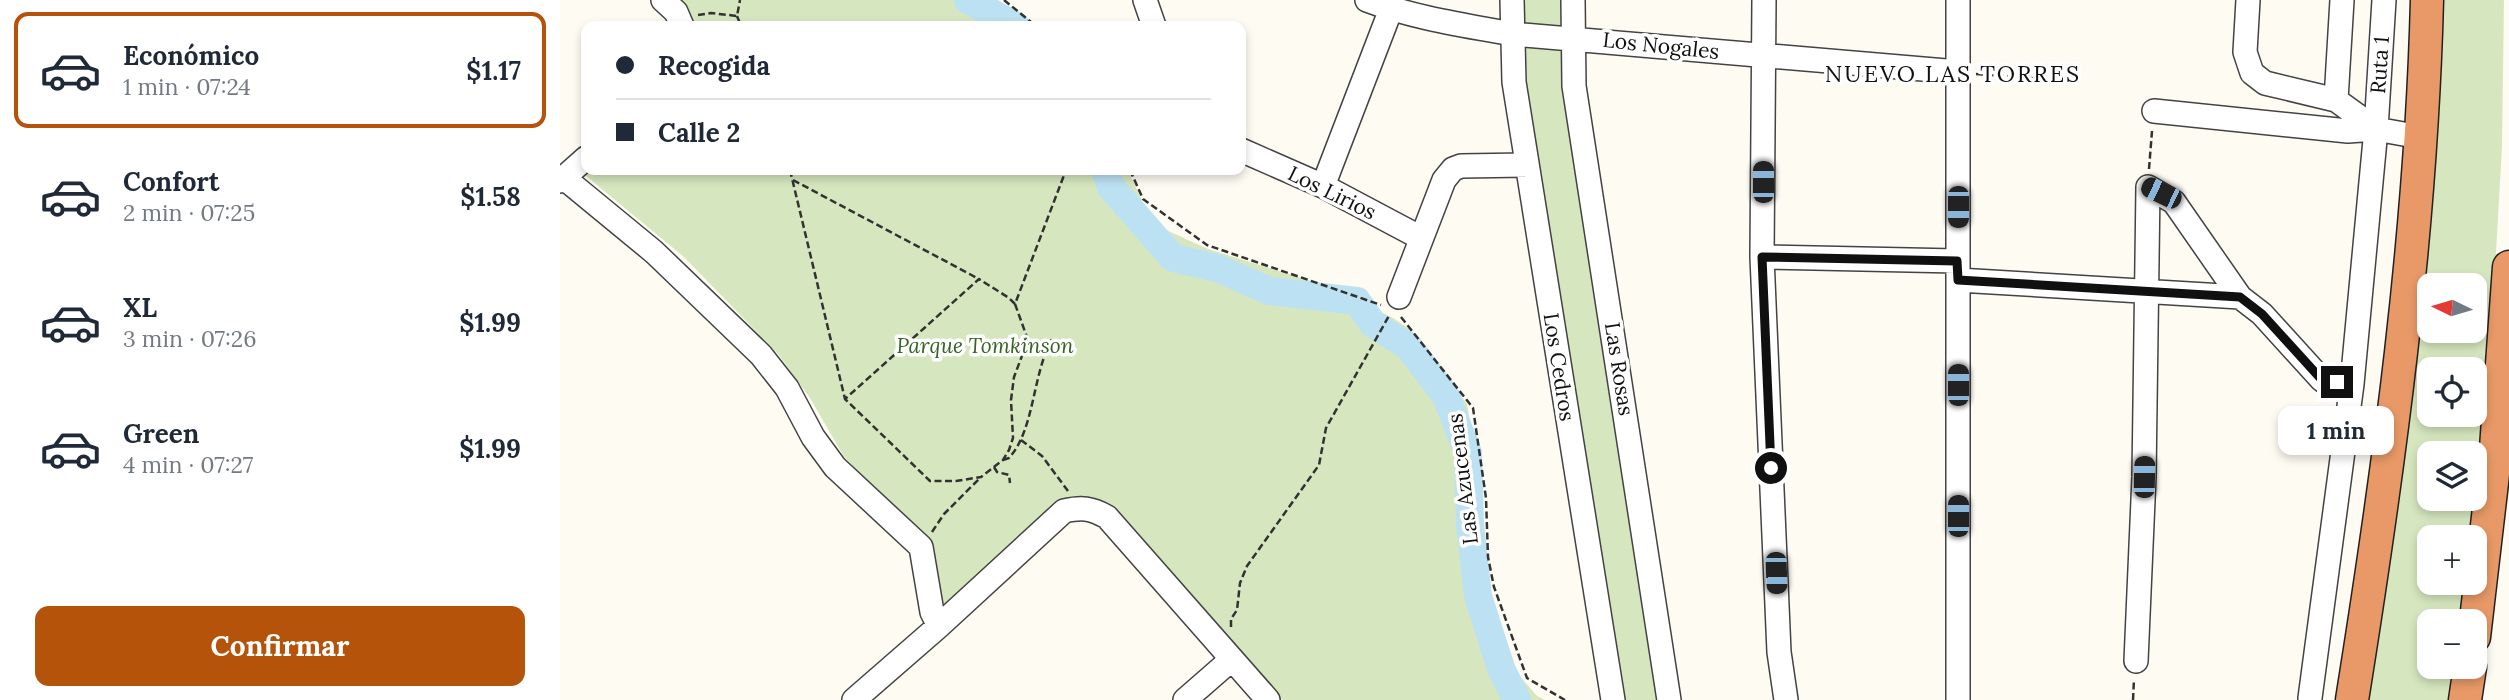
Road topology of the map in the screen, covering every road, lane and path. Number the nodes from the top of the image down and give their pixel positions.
1 (663, 0) edge
2 (740, 0) edge
3 (1004, 0) edge
4 (1144, 0) edge
5 (1367, 0) edge
6 (1512, 0) edge
7 (1573, 0) edge
8 (1764, 0) edge
9 (1958, 0) edge
10 (2248, 0) edge
11 (2342, 0) edge
12 (2384, 0) edge
13 (2427, 0) edge
14 (1391, 9) junction
15 (737, 16) junction
16 (680, 21) edge
17 (687, 21) edge
18 (739, 21) edge
19 (1030, 21) edge
20 (1152, 21) edge
21 (1512, 33) junction
22 (1573, 38) junction
23 (1763, 56) junction
24 (1958, 72) junction
25 (2072, 80) dead end
26 (2336, 100) junction
27 (2154, 111) joint
28 (2376, 129) junction
29 (2420, 137) junction
30 (1246, 152) edge
31 (581, 162) edge
32 (1527, 165) junction
33 (792, 175) edge
34 (1064, 175) edge
35 (1132, 175) edge
36 (562, 179) edge
37 (793, 180) junction
38 (1323, 186) junction
39 (2148, 187) junction
40 (1421, 238) junction
41 (1762, 257) junction
42 (2509, 267) edge
43 (1958, 271) junction
44 (979, 279) junction
45 (2145, 292) junction
46 (2240, 297) junction
47 (1015, 304) junction
48 (1396, 306) junction
49 (1388, 319) dead end
50 (1052, 339) dead end
51 (2352, 384) junction
52 (845, 399) junction
53 (1021, 440) junction
54 (1003, 460) junction
55 (994, 467) junction
56 (981, 477) junction
57 (1010, 482) dead end
58 (1078, 508) junction
59 (921, 547) junction
60 (2477, 609) edge
61 (939, 626) junction
62 (1232, 659) junction
63 (2135, 669) joint
64 (2468, 679) edge
65 (2310, 698) dead end
66 (854, 700) edge
67 (1185, 700) edge
68 (1268, 700) edge
69 (1565, 700) edge
70 (1613, 700) edge
71 (1669, 700) edge
72 (1786, 700) edge
73 (1958, 700) edge
74 (2133, 700) edge
75 (2352, 700) edge
76 (2465, 700) edge

1 - 16 street
2 - 15 path
3 - 19 path
4 - 20 street
5 - 14 street, Los Nogales
6 - 21 street, Los Cedros
7 - 22 street, Las Rosas
8 - 23 street
9 - 24 street
10 - 26 street
11 - 26 street
12 - 28 street, Ruta 1
13 - 29 highway
14 - 21 street, Los Nogales
14 - 38 street
15 - 17 path
15 - 18 path
21 - 22 street, Los Nogales
21 - 32 street, Los Cedros
22 - 23 street, Los Nogales
22 - 71 street, Las Rosas
23 - 24 street, Los Nogales
23 - 41 street
24 - 25 path
24 - 43 street
26 - 28 street
27 - 28 street
27 - 39 path
28 - 29 street
28 - 51 street, Ruta 1
29 - 75 highway
30 - 38 street, Los Lirios
31 - 36 street
32 - 40 street
32 - 70 street, Los Cedros
33 - 37 path
34 - 47 path
35 - 48 path
36 - 59 street
37 - 44 path
37 - 52 path
38 - 40 street, Los Lirios
39 - 45 street
39 - 46 street
40 - 48 street
41 - 43 street
41 - 72 street
42 - 60 highway
43 - 45 street
43 - 73 street
44 - 47 path
44 - 52 path
45 - 46 street
45 - 63 street
46 - 51 street
47 - 54 path
48 - 69 path, Las Azucenas
49 - 62 path
50 - 53 path
51 - 65 street, Ruta 1
52 - 56 path
53 - 54 path
53 - 58 path
54 - 55 path
55 - 56 path
55 - 57 path
56 - 59 path
58 - 61 street
58 - 62 street
59 - 61 street
61 - 66 street
62 - 67 street
62 - 68 street
63 - 74 path
64 - 76 highway

